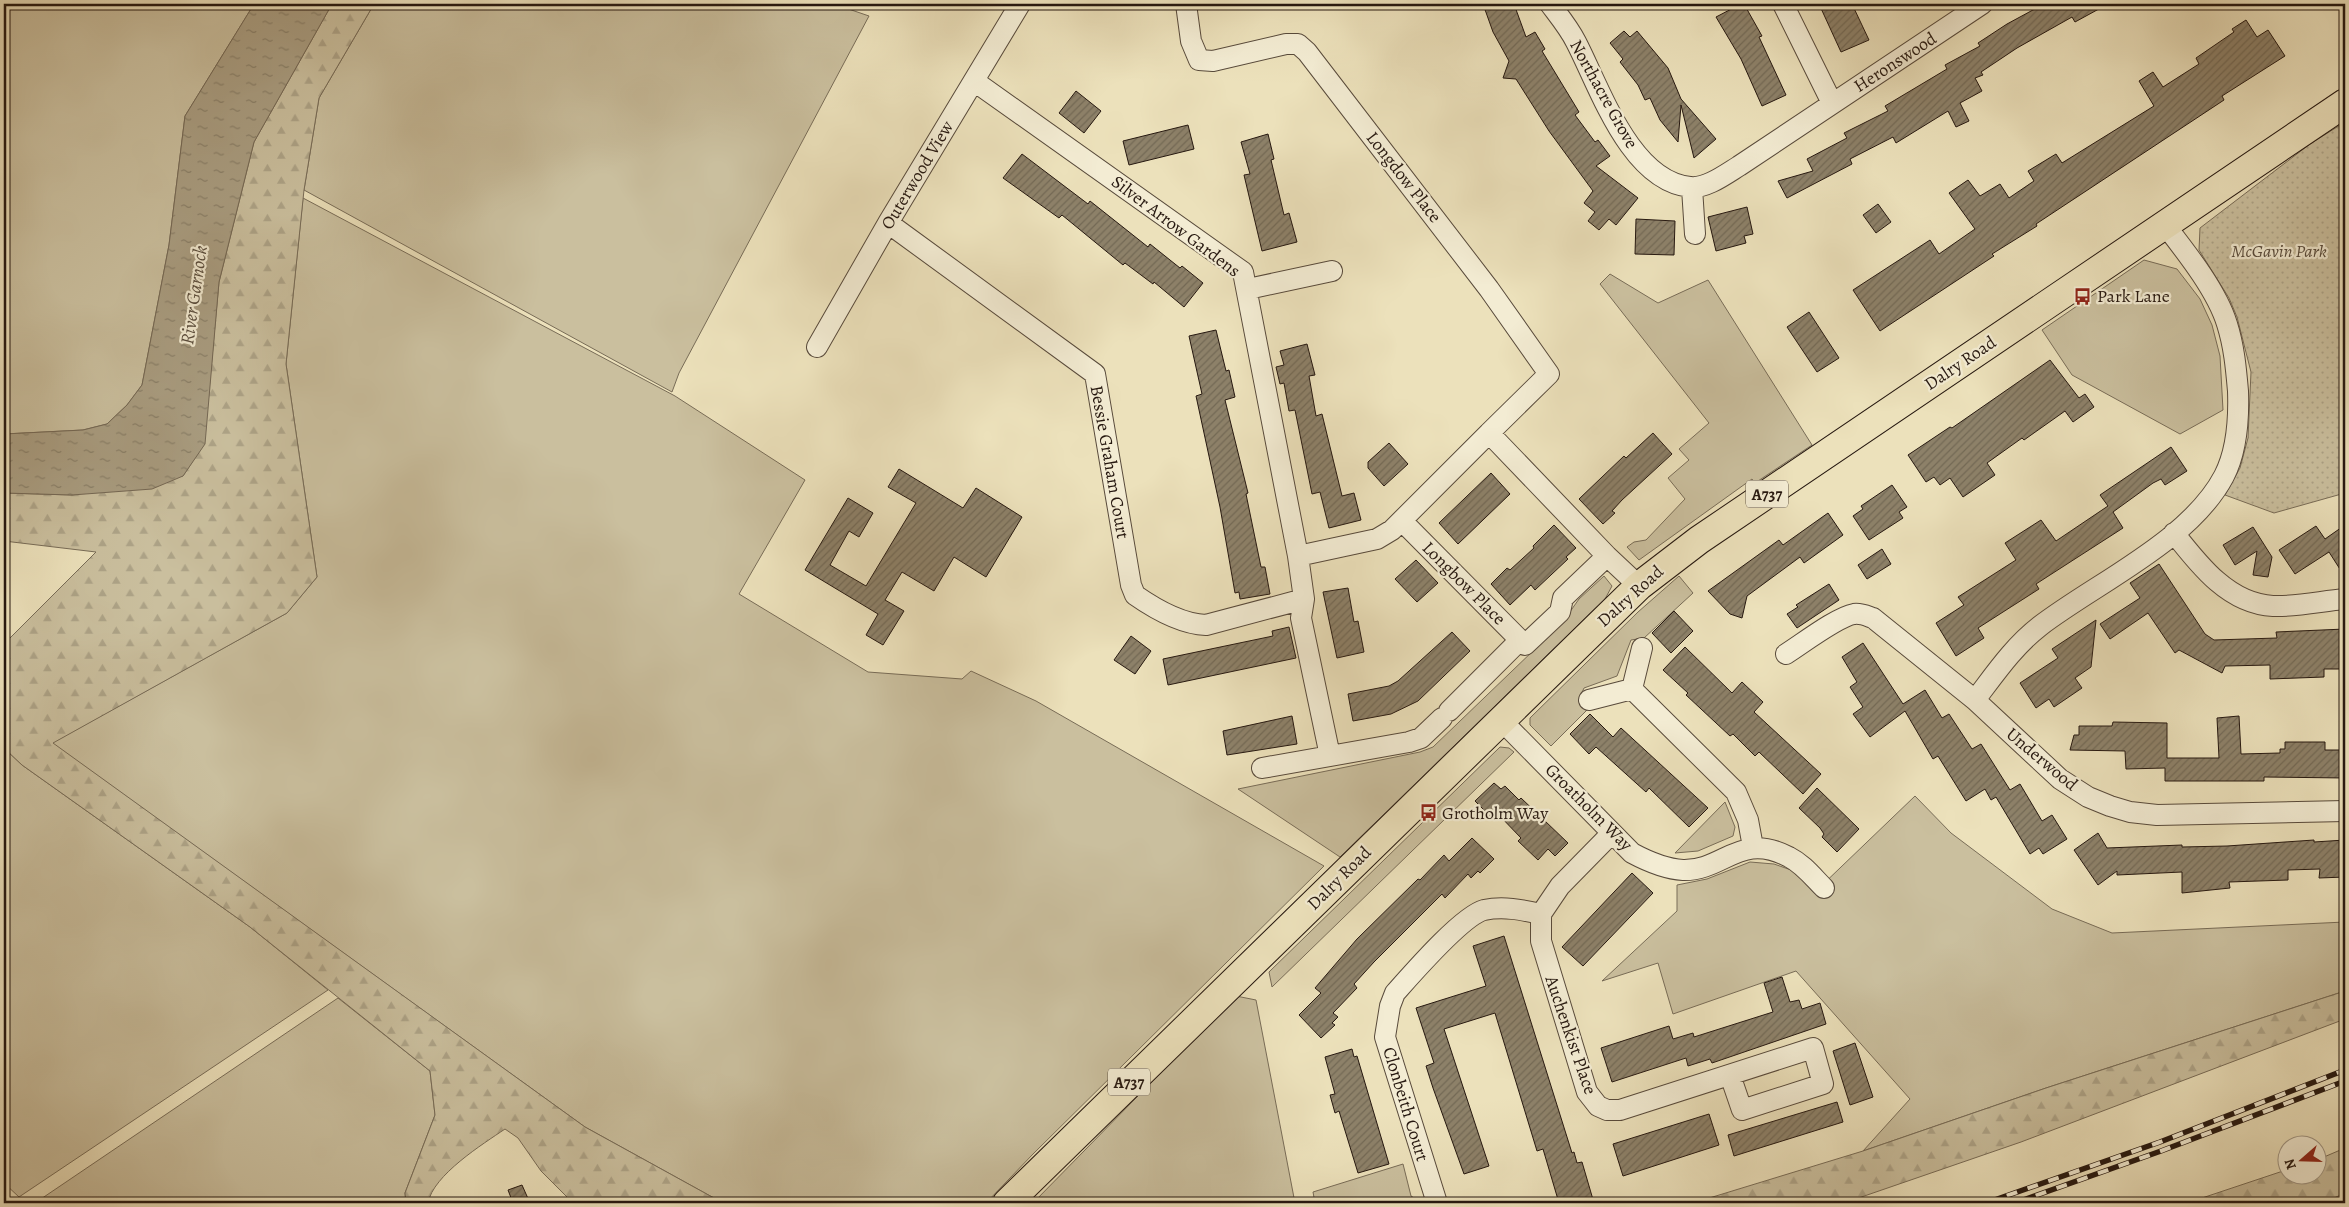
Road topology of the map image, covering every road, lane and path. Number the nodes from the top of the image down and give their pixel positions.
1 (1020, 4) edge
2 (1186, 4) edge
3 (1550, 4) edge
4 (1783, 4) edge
5 (1982, 4) edge
6 (974, 81) junction
7 (1832, 103) junction
8 (2345, 103) edge
9 (1692, 188) junction
10 (888, 223) junction
11 (2165, 225) junction
12 (1695, 234) dead end
13 (1332, 271) dead end
14 (1248, 290) junction
15 (817, 347) dead end
16 (1489, 433) junction
17 (1402, 521) junction
18 (2174, 533) junction
19 (1298, 556) junction
20 (1607, 556) junction
21 (1639, 586) junction
22 (1304, 599) junction
23 (2345, 599) edge
24 (1523, 643) junction
25 (1642, 648) dead end
26 (1786, 654) dead end
27 (1632, 689) junction
28 (1589, 700) dead end
29 (1975, 700) junction
30 (1500, 719) junction
31 (1330, 756) junction
32 (1262, 768) dead end
33 (2345, 811) edge
34 (1612, 833) junction
35 (1753, 847) junction
36 (1824, 888) dead end
37 (1541, 914) junction
38 (1730, 1075) dead end
39 (1007, 1203) edge
40 (1437, 1203) edge

1 - 6 street, Outerwood View
2 - 16 street, Longdow Place
3 - 9 street, Northacre Grove
4 - 7 street
5 - 7 street, Heronswood
6 - 10 street, Outerwood View
6 - 14 street, Silver Arrow Gardens
7 - 9 street
8 - 11 highway, Dalry Road / A737
9 - 12 street
10 - 15 street, Outerwood View
10 - 22 street, Bessie Graham Court
11 - 18 street
11 - 21 highway, Dalry Road / A737
13 - 14 street
14 - 19 street, Silver Arrow Gardens
16 - 17 street
16 - 20 street
17 - 19 street
17 - 24 street, Longbow Place
18 - 23 street
18 - 29 street
19 - 22 street, Silver Arrow Gardens
20 - 21 street
20 - 24 street
21 - 30 highway, Dalry Road / A737
22 - 31 street, Silver Arrow Gardens
24 - 31 street
25 - 27 street
26 - 29 street, Underwood
27 - 28 street
27 - 35 street
29 - 33 street, Underwood
30 - 34 street, Groatholm Way
30 - 39 highway, Dalry Road / A737
31 - 32 street
34 - 35 street, Groatholm Way
34 - 37 street
35 - 36 street
37 - 38 street, Auchenkist Place
37 - 40 street, Clonbeith Court

